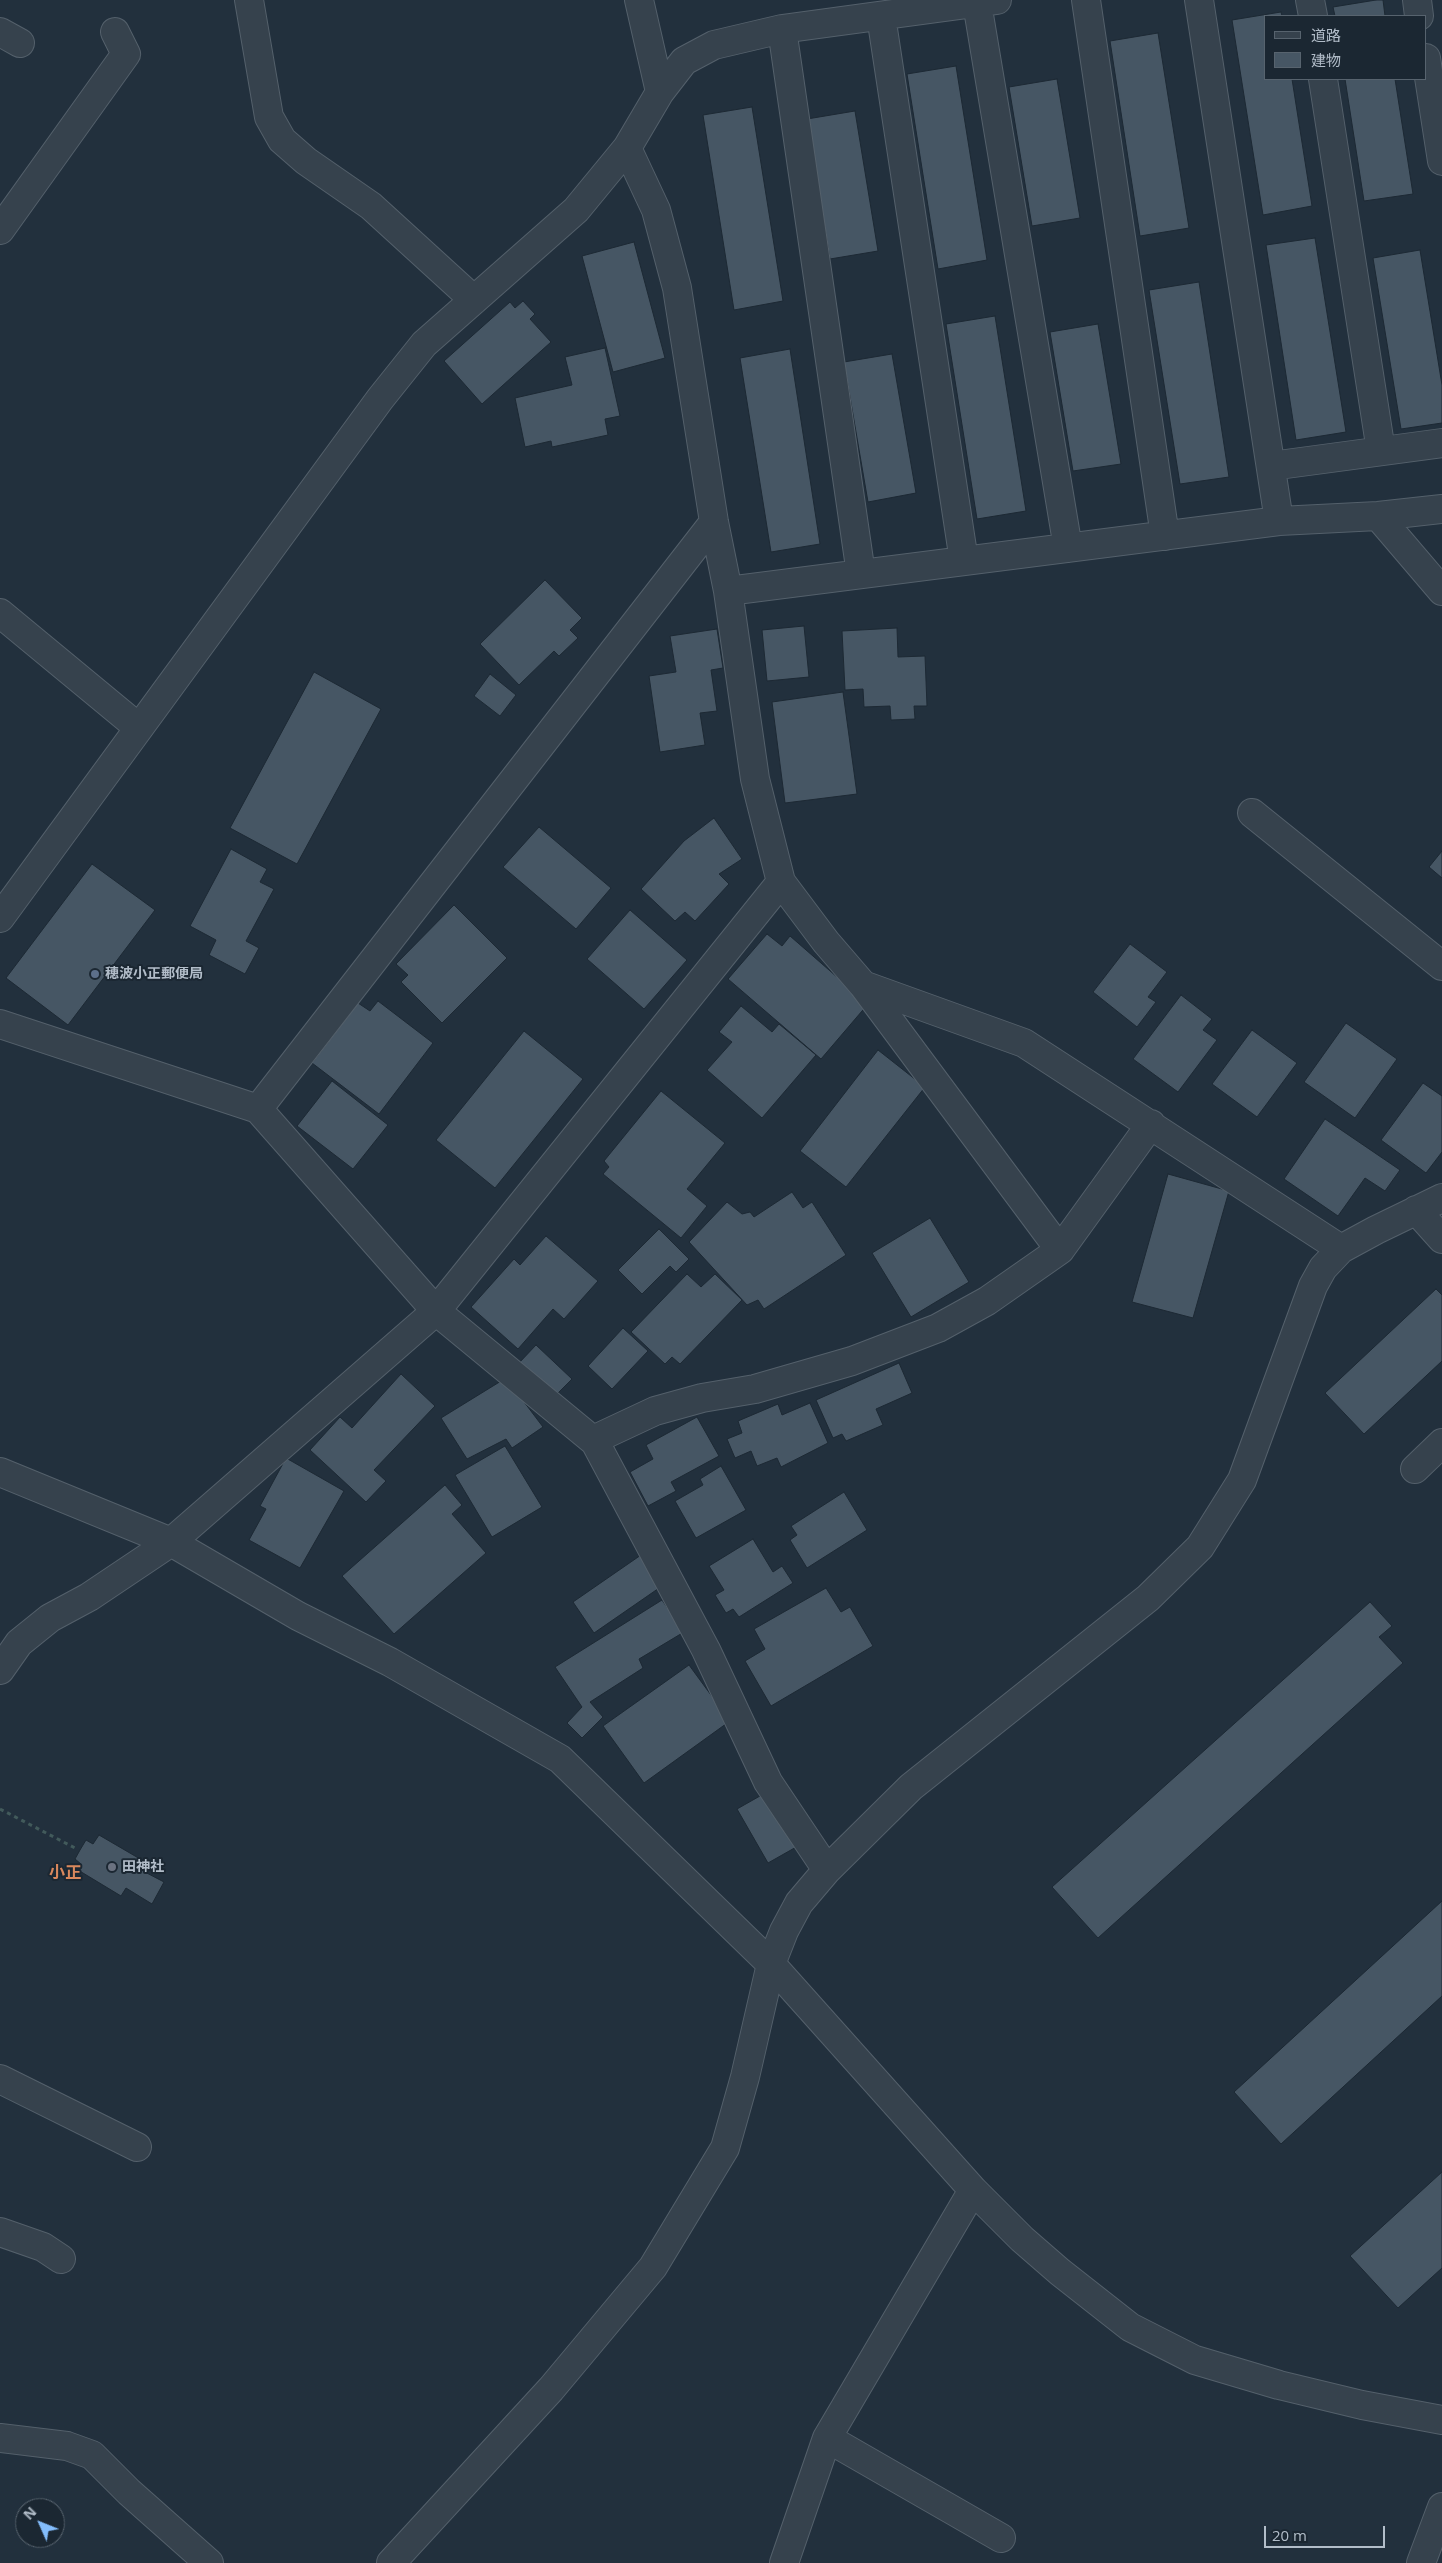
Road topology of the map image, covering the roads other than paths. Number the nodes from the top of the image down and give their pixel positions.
1 (249, 0) edge
2 (639, 0) edge
3 (1086, 0) edge
4 (1199, 0) edge
5 (1310, 0) edge
6 (1417, 0) edge
7 (987, 1) edge
8 (1313, 15) edge
9 (1419, 15) edge
10 (881, 16) junction
11 (782, 29) junction
12 (115, 32) dead end
13 (1427, 64) edge
14 (1323, 80) edge
15 (660, 92) junction
16 (627, 148) junction
17 (1442, 161) edge
18 (0, 230) edge
19 (474, 300) junction
20 (1442, 443) edge
21 (1381, 451) junction
22 (1270, 466) junction
23 (1442, 509) edge
24 (1378, 516) junction
25 (714, 522) junction
26 (1279, 522) junction
27 (1165, 536) junction
28 (1068, 548) junction
29 (964, 561) junction
30 (861, 574) junction
31 (728, 590) junction
32 (1442, 591) edge
33 (0, 614) edge
34 (139, 728) junction
35 (1252, 813) dead end
36 (781, 882) junction
37 (0, 918) edge
38 (1442, 966) edge
39 (863, 985) junction
40 (0, 1024) edge
41 (258, 1109) junction
42 (1151, 1124) junction
43 (1442, 1198) edge
44 (1416, 1210) junction
45 (1442, 1239) edge
46 (1341, 1249) junction
47 (1060, 1250) junction
48 (436, 1311) junction
49 (593, 1440) junction
50 (1442, 1443) edge
51 (1416, 1469) dead end
52 (0, 1472) edge
53 (171, 1542) junction
54 (0, 1670) edge
55 (827, 1870) junction
56 (771, 1964) junction
57 (0, 2079) edge
58 (137, 2147) dead end
59 (973, 2190) junction
60 (0, 2232) edge
61 (61, 2259) dead end
62 (1442, 2420) edge
63 (0, 2438) edge
64 (827, 2438) junction
65 (1442, 2507) edge
66 (1001, 2538) dead end
67 (209, 2563) edge
68 (391, 2563) edge
69 (785, 2563) edge
70 (1421, 2563) edge

1 - 19 street
2 - 15 street
3 - 27 street
4 - 22 street
5 - 8 street
6 - 9 street
7 - 10 street
7 - 28 street
10 - 11 street
10 - 29 street
11 - 15 street
11 - 30 street
12 - 18 street
13 - 17 street
14 - 21 street
15 - 16 street
16 - 19 street
16 - 25 street
19 - 34 street
20 - 21 street
21 - 22 street
22 - 26 street
23 - 24 street
24 - 26 street
24 - 32 street
25 - 31 street
25 - 41 street
26 - 27 street
27 - 28 street
28 - 29 street
29 - 30 street
30 - 31 street
31 - 36 street
33 - 34 street
34 - 37 street
35 - 38 street
36 - 39 street
36 - 48 street
39 - 42 street
39 - 47 street
40 - 41 street
41 - 48 street
42 - 46 street
42 - 47 street
43 - 44 street
44 - 45 street
44 - 46 street
46 - 55 street
47 - 49 street
48 - 49 street
48 - 53 street
49 - 55 street
50 - 51 street
52 - 53 street
53 - 54 street
53 - 56 street
55 - 56 street
56 - 59 street
56 - 68 street
57 - 58 street
59 - 62 street
59 - 64 street
60 - 61 street
63 - 67 street
64 - 66 street
64 - 69 street
65 - 70 street

